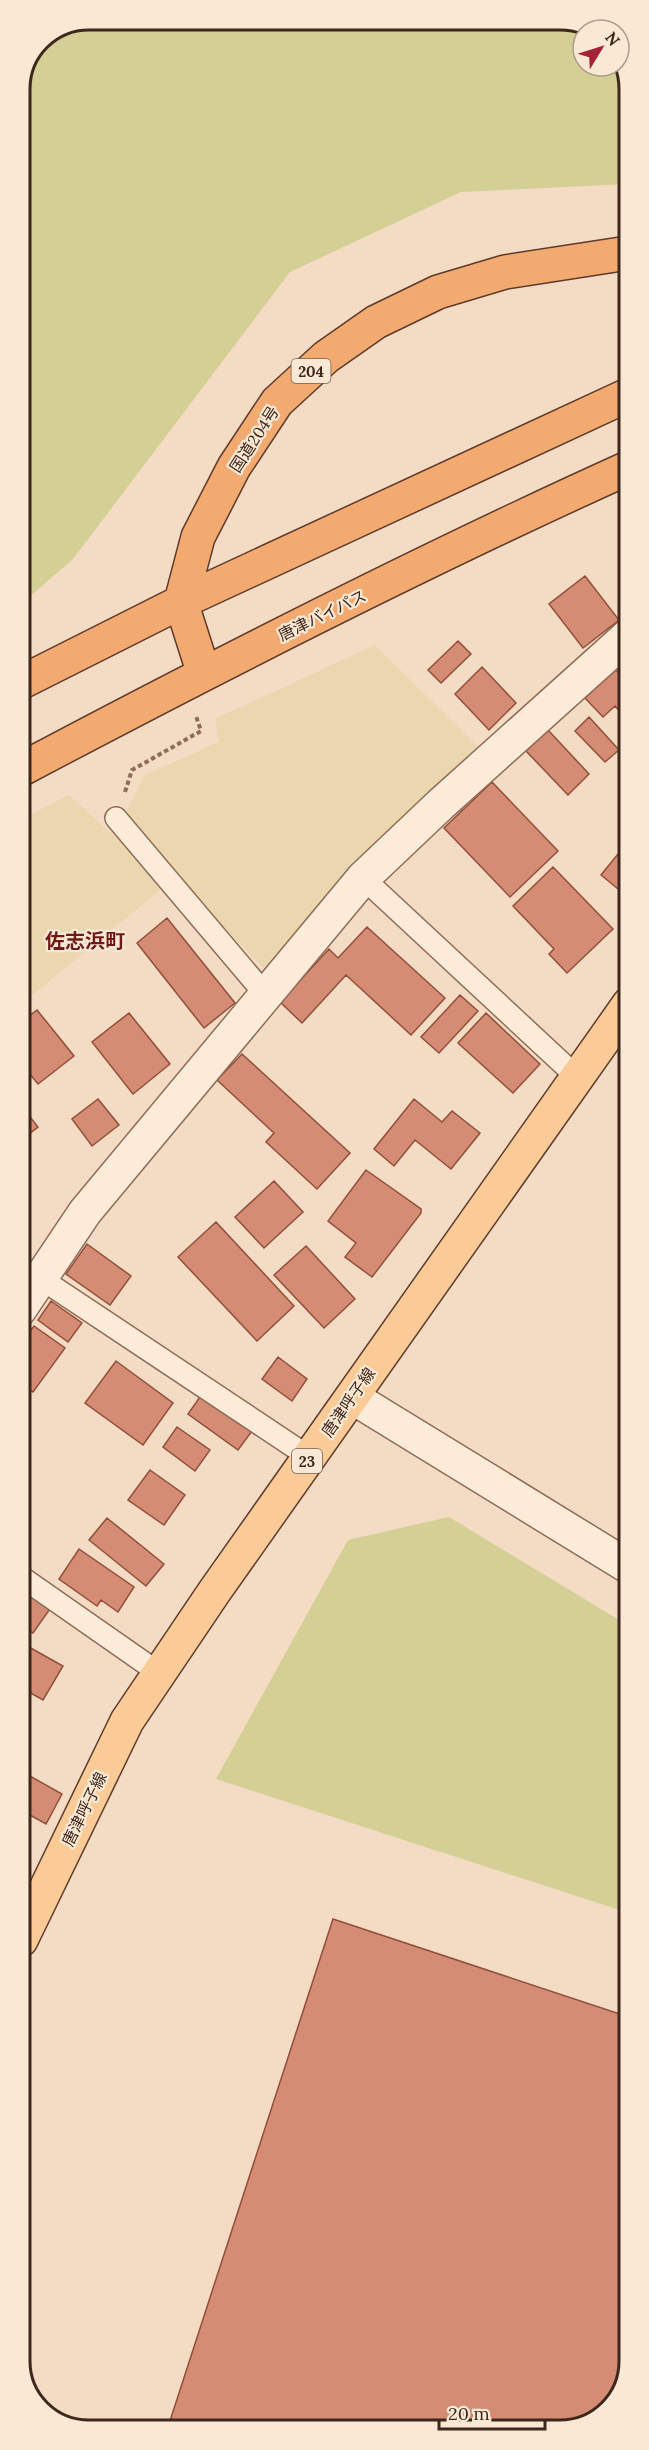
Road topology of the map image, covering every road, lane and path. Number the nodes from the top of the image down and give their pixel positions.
1 (619, 254) edge
2 (619, 399) edge
3 (619, 472) edge
4 (181, 602) junction
5 (619, 644) edge
6 (204, 674) junction
7 (30, 678) edge
8 (195, 715) dead end
9 (30, 765) edge
10 (116, 818) joint
11 (363, 878) junction
12 (264, 993) junction
13 (619, 1018) edge
14 (577, 1077) junction
15 (40, 1278) junction
16 (30, 1294) edge
17 (352, 1397) junction
18 (309, 1457) junction
19 (619, 1561) edge
20 (30, 1583) edge
21 (159, 1673) junction
22 (30, 1921) edge

1 - 4 highway, 国道204号 / 204
2 - 4 highway
3 - 6 highway, 唐津バイパス
4 - 6 highway
4 - 7 highway
5 - 11 street
6 - 9 highway, 唐津バイパス
8 - 10 path
10 - 12 lane
11 - 12 street
11 - 14 lane
12 - 15 street
13 - 14 main road, 唐津呼子線 / 23
14 - 17 main road, 唐津呼子線 / 23
15 - 16 street
15 - 18 lane
17 - 18 main road, 唐津呼子線 / 23
17 - 19 street
18 - 21 main road, 唐津呼子線 / 23
20 - 21 lane
21 - 22 main road, 唐津呼子線 / 23

